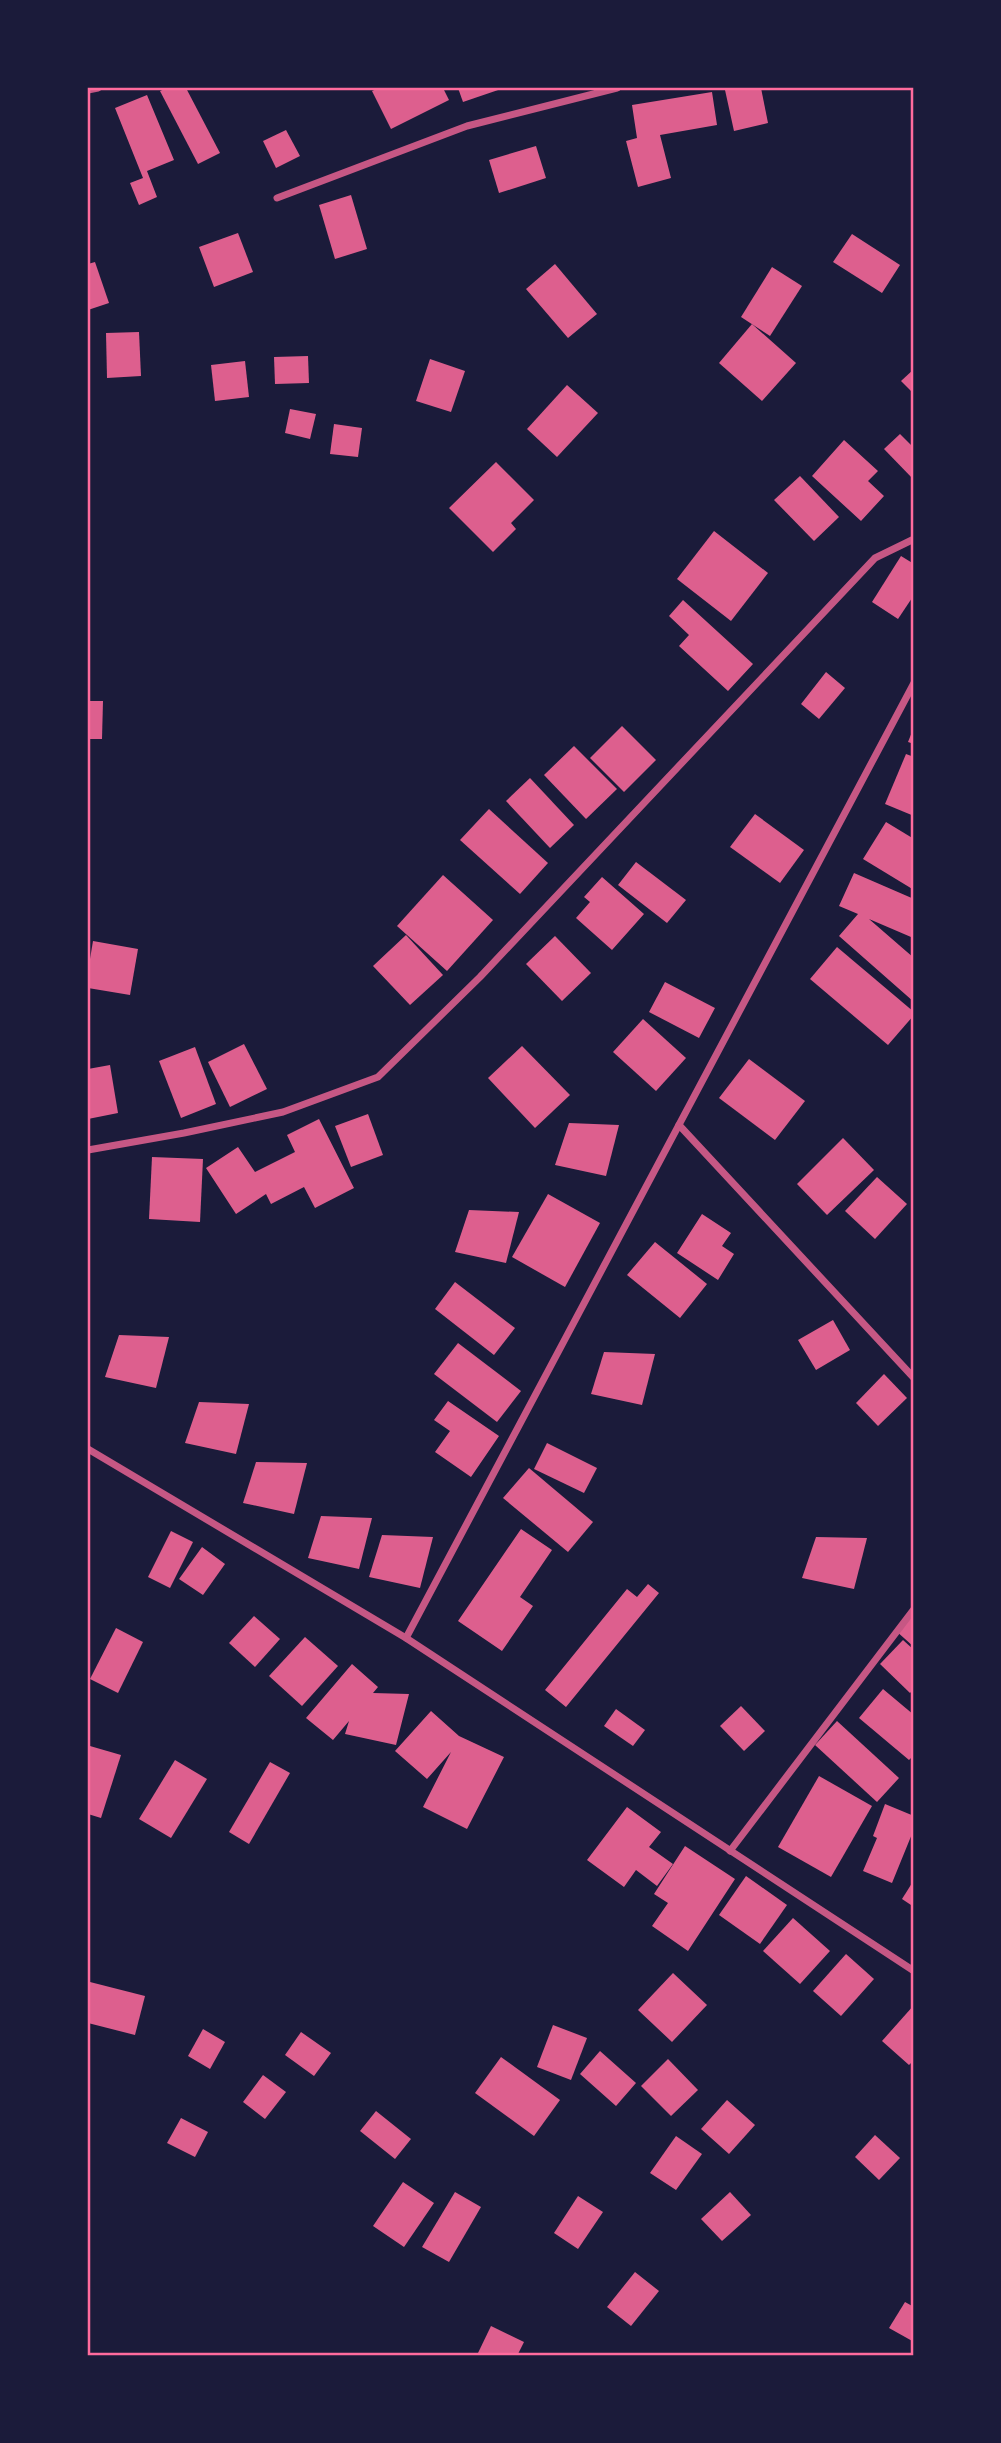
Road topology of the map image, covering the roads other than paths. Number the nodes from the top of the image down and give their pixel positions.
1 (98, 88) edge
2 (617, 88) edge
3 (88, 90) edge
4 (277, 198) dead end
5 (914, 539) edge
6 (914, 683) edge
7 (679, 1125) junction
8 (88, 1150) edge
9 (914, 1378) edge
10 (88, 1449) edge
11 (914, 1608) edge
12 (406, 1638) junction
13 (730, 1851) junction
14 (914, 1971) edge

1 - 3 street
2 - 4 street
5 - 8 street
6 - 7 street
7 - 9 street
7 - 12 street
10 - 12 street
11 - 13 street
12 - 13 street
13 - 14 street

